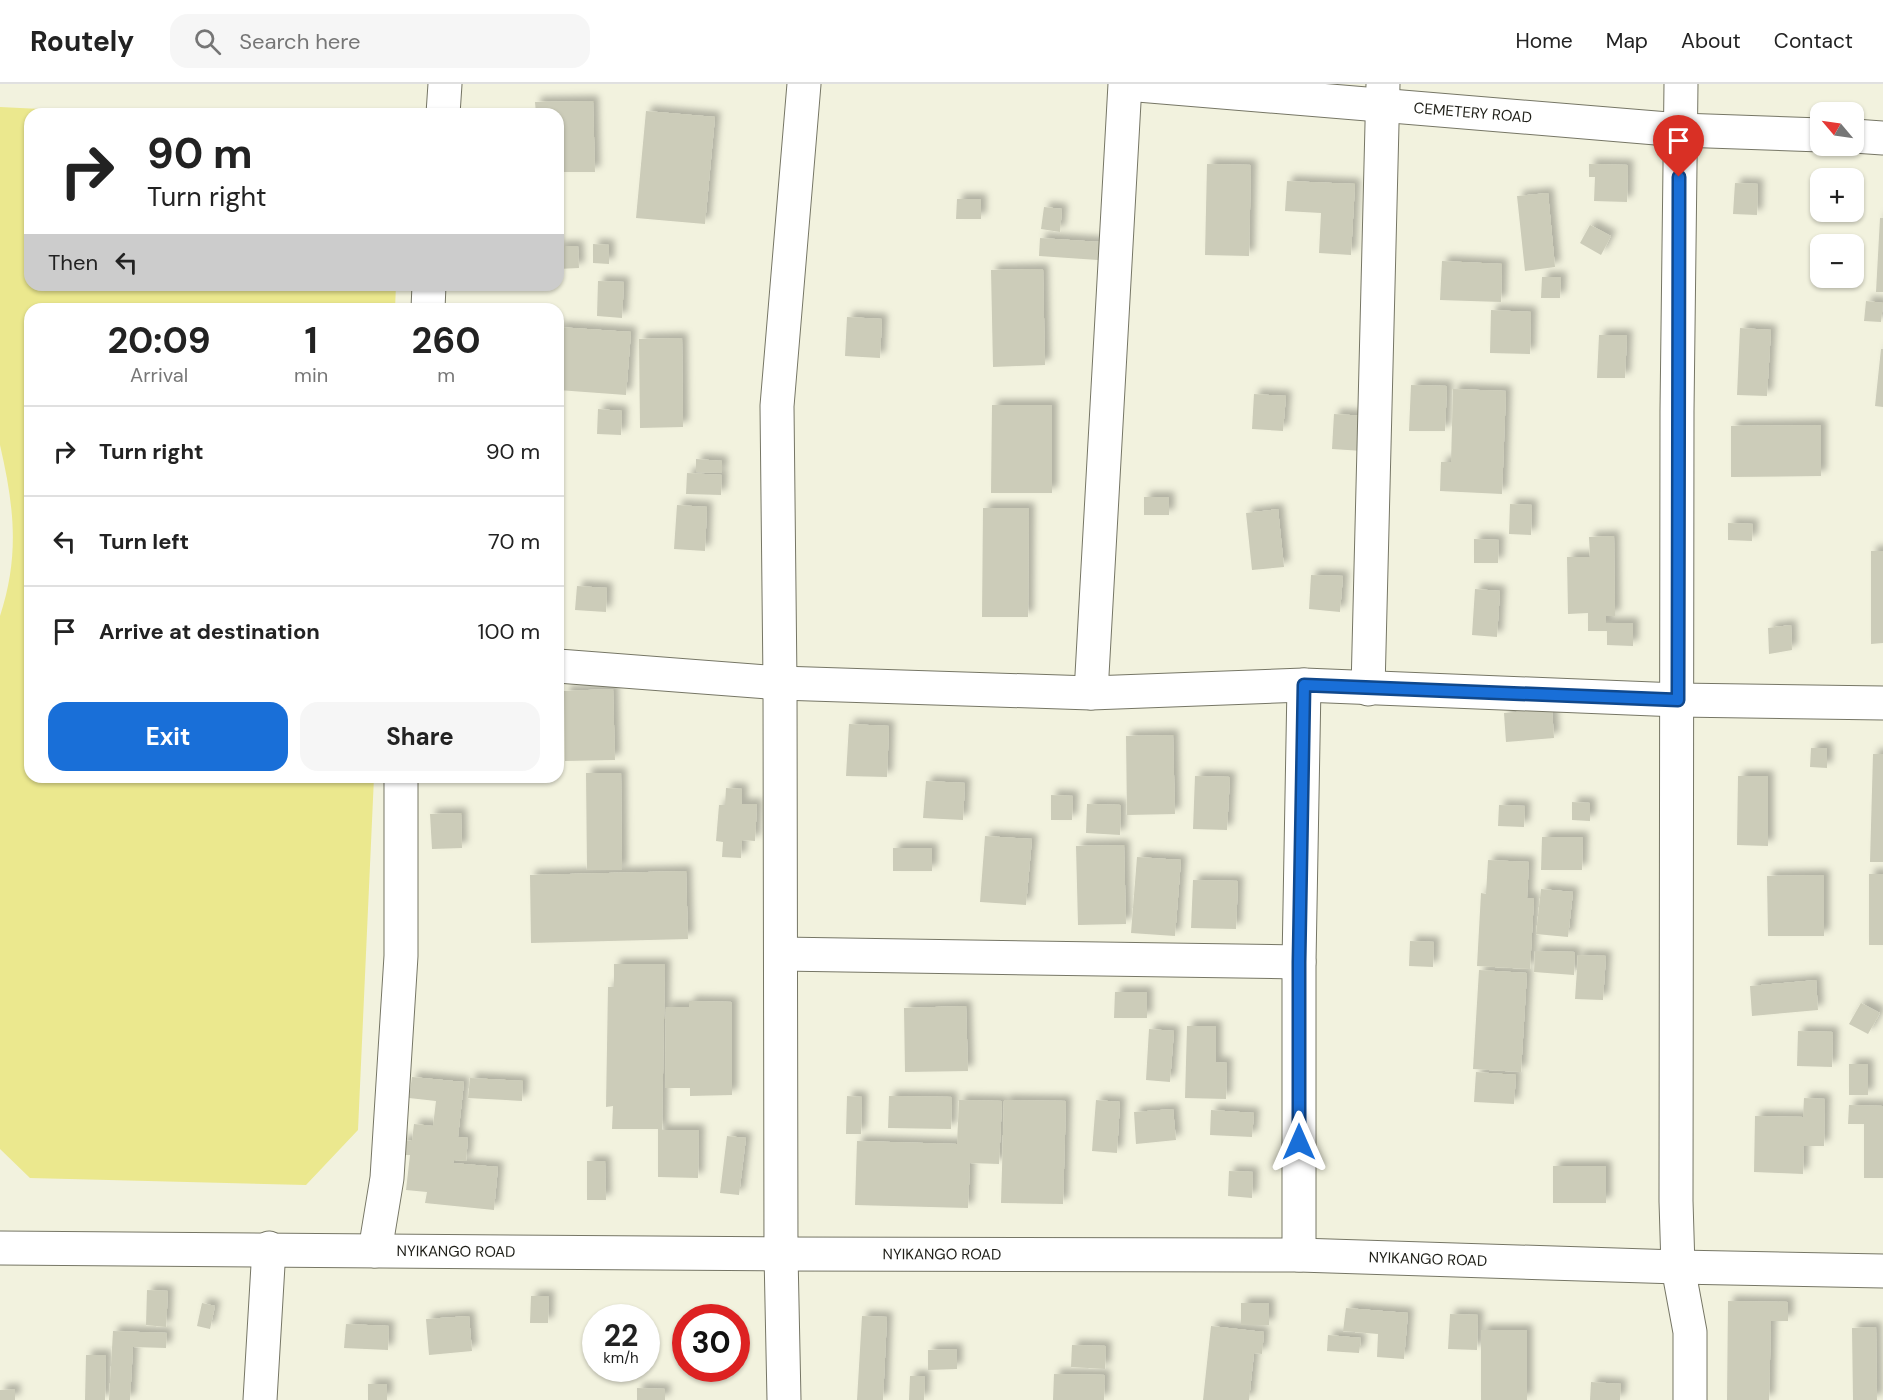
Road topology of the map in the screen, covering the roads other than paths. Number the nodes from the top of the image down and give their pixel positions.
1 (445, 84) edge
2 (804, 84) edge
3 (1126, 84) edge
4 (1681, 84) edge
5 (1383, 94) edge
6 (443, 108) edge
7 (1680, 130) junction
8 (1810, 135) edge
9 (1864, 137) edge
10 (1883, 138) edge
11 (564, 666) edge
12 (780, 683) junction
13 (1304, 685) junction
14 (1368, 689) junction
15 (1091, 693) junction
16 (1678, 700) junction
17 (1883, 703) edge
18 (401, 783) edge
19 (781, 954) junction
20 (1299, 962) junction
21 (0, 1248) edge
22 (269, 1248) junction
23 (375, 1251) junction
24 (781, 1254) junction
25 (1299, 1255) junction
26 (1678, 1267) junction
27 (1883, 1271) edge
28 (260, 1400) edge
29 (784, 1400) edge
30 (1690, 1400) edge

1 - 6 street
2 - 12 street
3 - 5 street, CEMETERY ROAD
3 - 15 street
4 - 7 street
5 - 7 street, CEMETERY ROAD
5 - 14 street
7 - 8 street, CEMETERY ROAD
7 - 16 street
9 - 10 street
11 - 12 street
12 - 15 street
12 - 19 street
13 - 14 street
13 - 15 street
13 - 20 street
14 - 16 street
16 - 17 street
16 - 26 street
18 - 23 street
19 - 20 street
19 - 24 street
20 - 25 street
21 - 22 street, NYIKANGO ROAD
22 - 23 street, NYIKANGO ROAD
22 - 28 street
23 - 24 street, NYIKANGO ROAD
24 - 25 street, NYIKANGO ROAD
24 - 29 street
25 - 26 street, NYIKANGO ROAD
26 - 27 street, NYIKANGO ROAD
26 - 30 street

